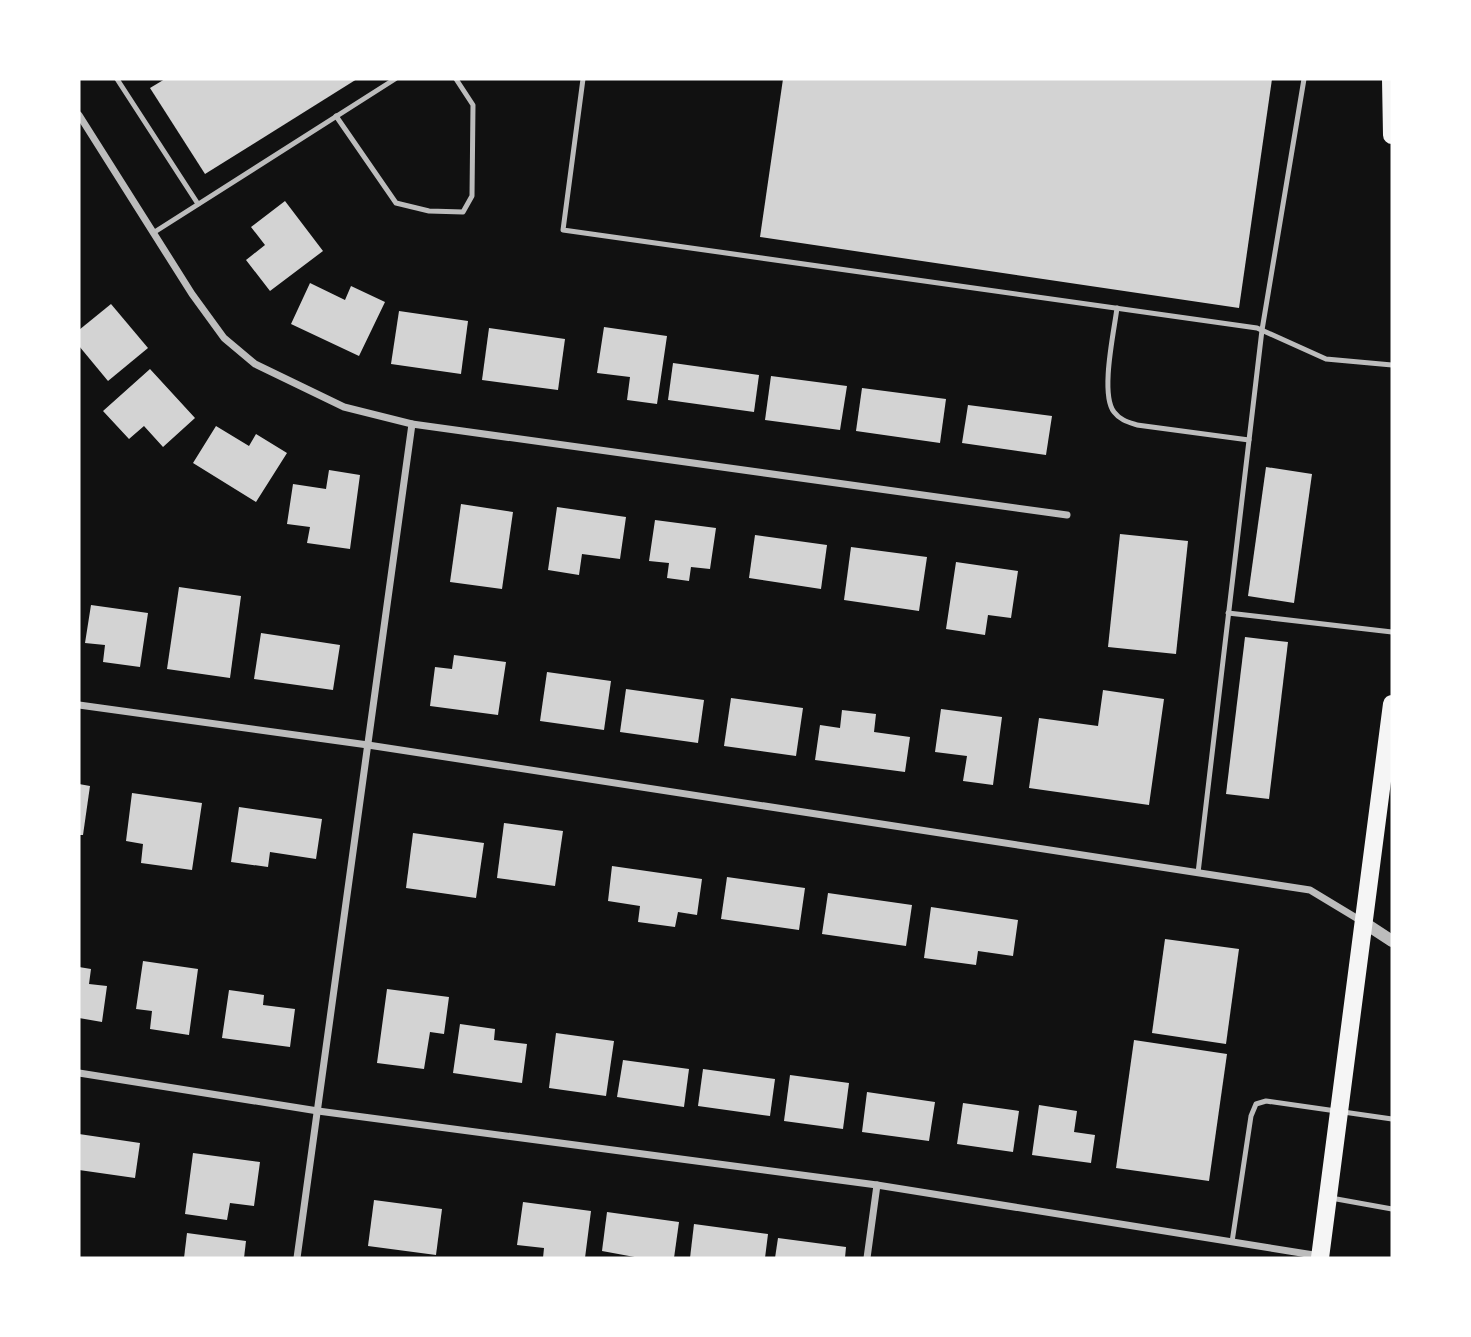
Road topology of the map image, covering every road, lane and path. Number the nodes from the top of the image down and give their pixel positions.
1 (117, 79) edge
2 (379, 79) edge
3 (395, 79) edge
4 (456, 79) edge
5 (583, 79) edge
6 (1304, 79) edge
7 (1391, 79) edge
8 (383, 86) junction
9 (79, 116) edge
10 (336, 117) junction
11 (1392, 135) edge
12 (198, 204) junction
13 (153, 233) junction
14 (1117, 308) junction
15 (1262, 330) junction
16 (1392, 365) edge
17 (412, 424) junction
18 (1249, 440) junction
19 (1067, 515) dead end
20 (1228, 613) junction
21 (1392, 632) edge
22 (1392, 704) edge
23 (79, 705) edge
24 (1390, 743) edge
25 (368, 746) junction
26 (1387, 794) edge
27 (1198, 873) junction
28 (1363, 922) junction
29 (1392, 941) edge
30 (79, 1073) edge
31 (317, 1111) junction
32 (1339, 1111) junction
33 (1392, 1119) edge
34 (877, 1185) junction
35 (1328, 1197) junction
36 (1392, 1209) edge
37 (1232, 1242) junction
38 (1320, 1257) edge
39 (297, 1258) edge
40 (867, 1258) edge

1 - 12 lane
2 - 8 lane
3 - 8 lane
4 - 10 lane
5 - 14 lane
6 - 15 lane
7 - 11 main road
8 - 10 lane
9 - 13 street
10 - 12 lane
12 - 13 lane
13 - 17 street
14 - 15 lane
14 - 18 lane
15 - 16 lane
15 - 18 lane
17 - 19 street
17 - 25 street
18 - 20 lane
20 - 21 lane
20 - 27 lane
22 - 24 main road
23 - 25 street
24 - 26 main road
25 - 27 street
25 - 31 street
26 - 28 main road
27 - 28 street
28 - 29 street
28 - 32 main road
30 - 31 street
31 - 34 street
31 - 39 street
32 - 33 lane
32 - 35 main road
32 - 37 lane
34 - 37 street
34 - 40 street
35 - 36 lane
35 - 38 main road
37 - 38 street

